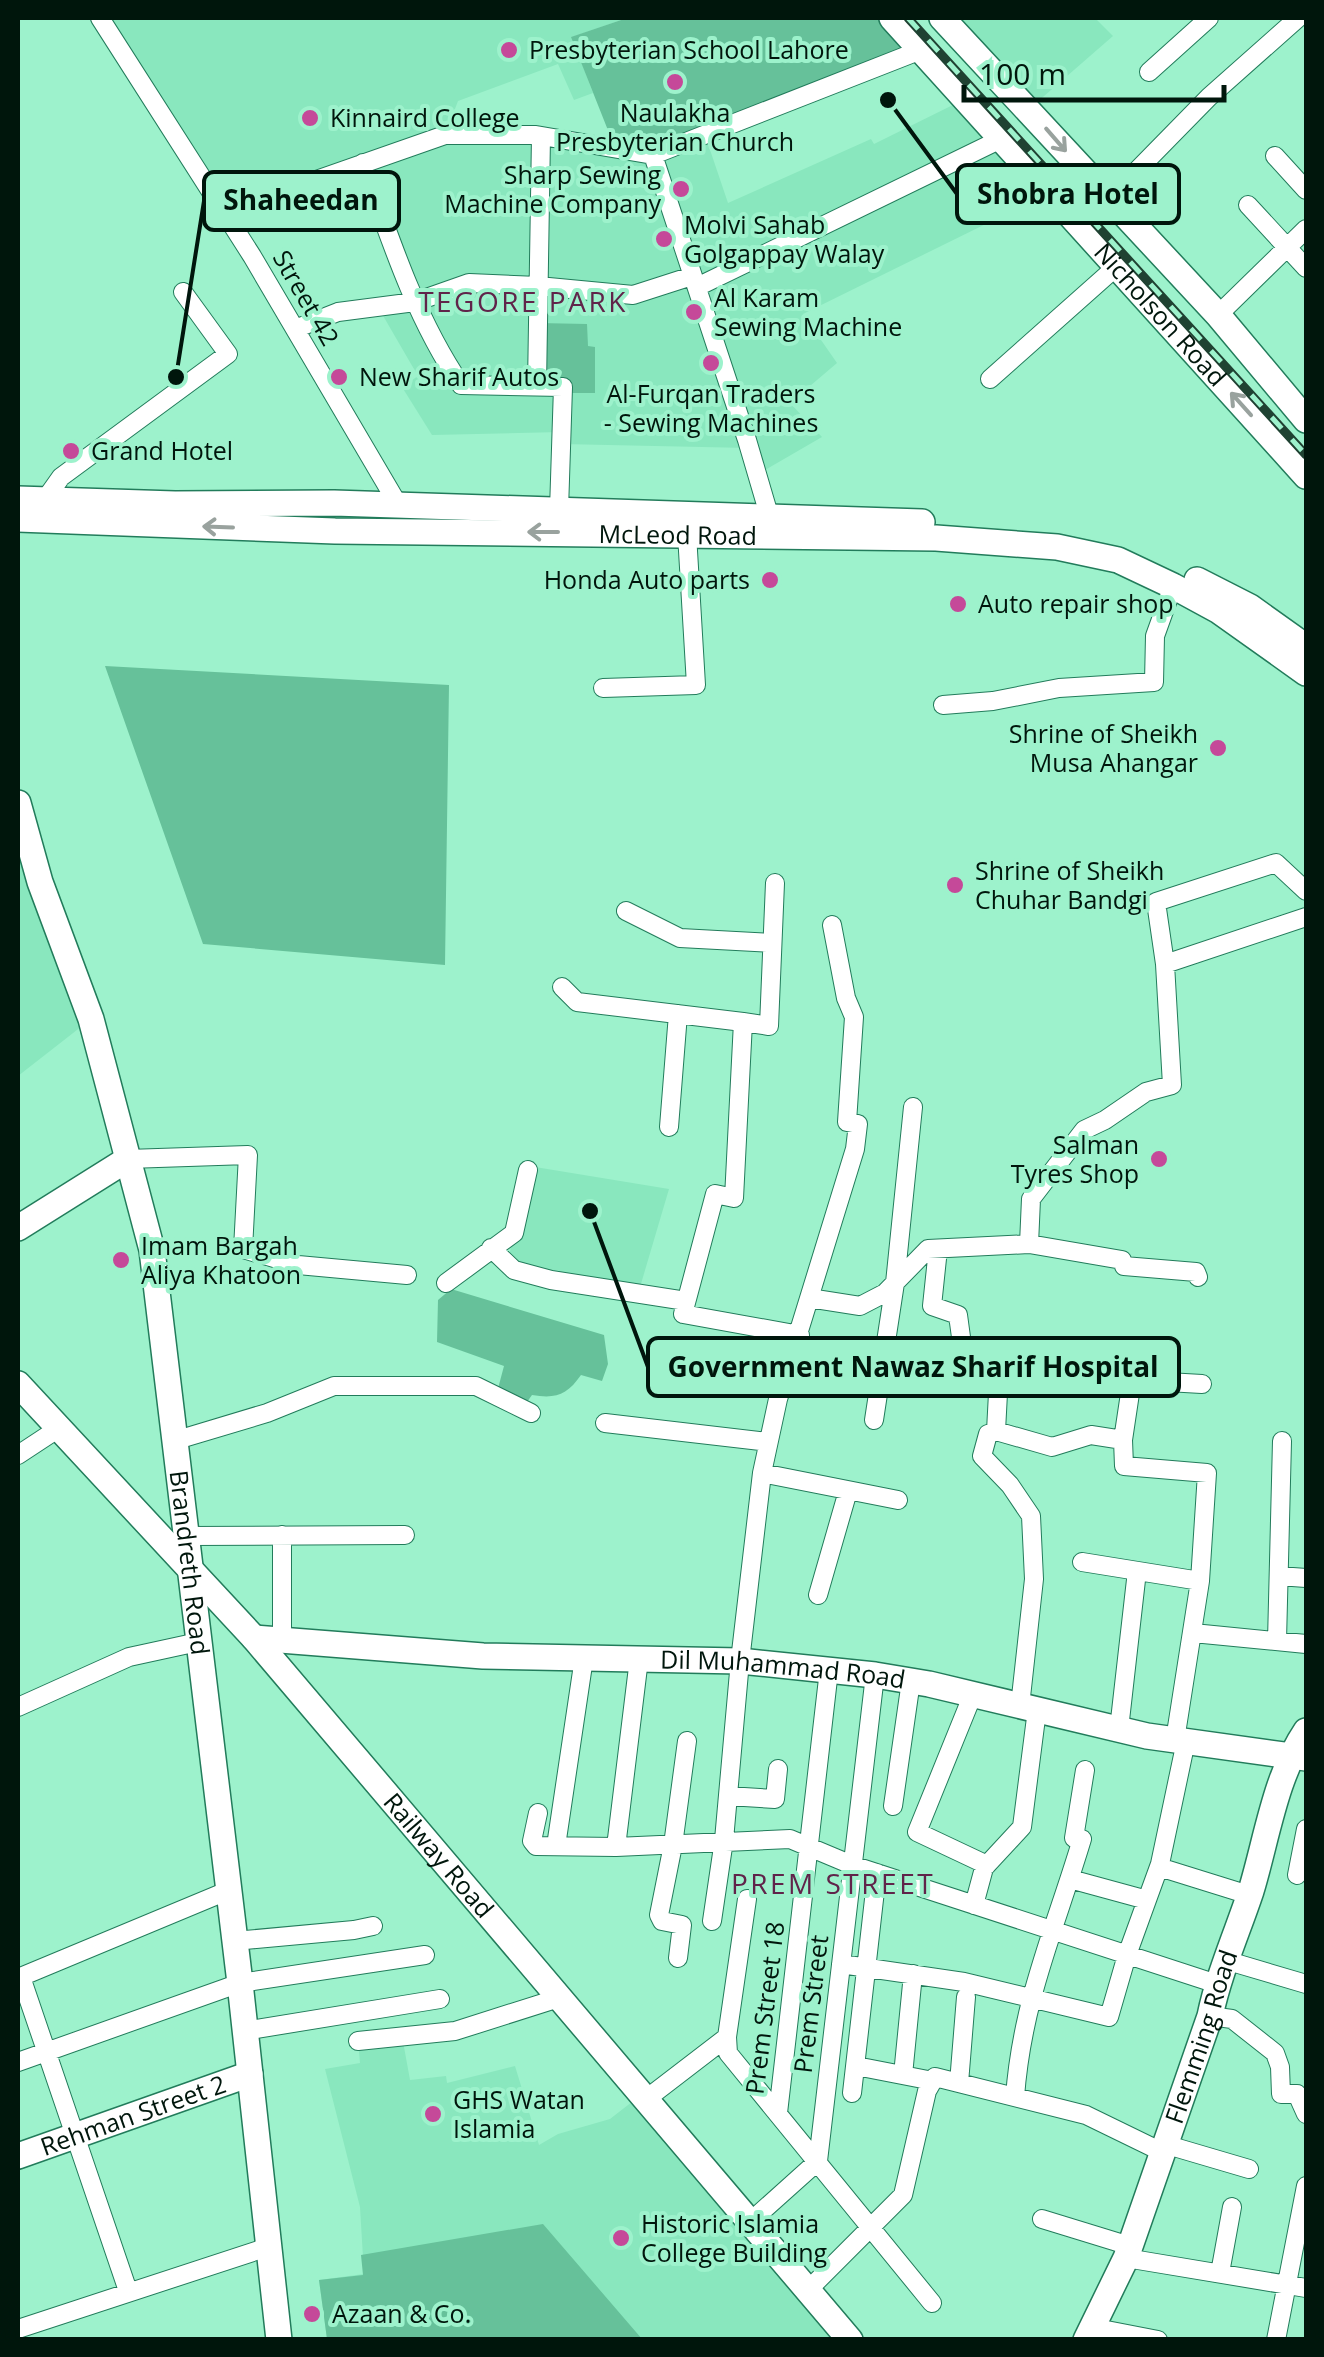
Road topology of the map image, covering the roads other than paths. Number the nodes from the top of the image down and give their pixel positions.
1 (100, 18) edge
2 (892, 18) edge
3 (942, 18) edge
4 (1209, 18) edge
5 (1298, 18) edge
6 (922, 50) junction
7 (1150, 72) dead end
8 (541, 136) junction
9 (1002, 139) junction
10 (652, 155) junction
11 (1274, 156) dead end
12 (363, 163) junction
13 (1306, 190) edge
14 (1110, 198) junction
15 (1248, 205) dead end
16 (225, 212) junction
17 (1306, 229) edge
18 (1288, 247) junction
19 (1116, 267) junction
20 (1306, 268) edge
21 (694, 281) junction
22 (538, 286) junction
23 (184, 292) dead end
24 (415, 302) junction
25 (1218, 316) junction
26 (295, 329) junction
27 (990, 379) dead end
28 (537, 386) junction
29 (1306, 420) edge
30 (1306, 476) edge
31 (18, 499) edge
32 (44, 501) junction
33 (334, 503) junction
34 (399, 506) junction
35 (559, 510) junction
36 (18, 518) edge
37 (772, 526) junction
38 (335, 531) junction
39 (687, 534) junction
40 (1173, 586) junction
41 (1306, 647) edge
42 (1306, 673) edge
43 (603, 688) dead end
44 (943, 705) dead end
45 (18, 803) edge
46 (775, 883) dead end
47 (1306, 891) edge
48 (626, 911) dead end
49 (1306, 917) edge
50 (832, 924) dead end
51 (772, 943) junction
52 (1164, 964) junction
53 (562, 987) dead end
54 (678, 1014) junction
55 (743, 1022) junction
56 (913, 1108) dead end
57 (670, 1127) dead end
58 (128, 1159) junction
59 (528, 1170) dead end
60 (18, 1228) edge
61 (1029, 1244) junction
62 (491, 1248) junction
63 (938, 1249) junction
64 (407, 1275) dead end
65 (1198, 1276) dead end
66 (446, 1283) dead end
67 (896, 1283) junction
68 (810, 1298) junction
69 (686, 1301) junction
70 (800, 1335) junction
71 (18, 1384) edge
72 (1202, 1384) dead end
73 (532, 1414) dead end
74 (874, 1420) dead end
75 (604, 1423) dead end
76 (59, 1428) junction
77 (996, 1431) junction
78 (177, 1440) junction
79 (1123, 1440) junction
80 (1282, 1441) dead end
81 (768, 1442) junction
82 (18, 1455) edge
83 (762, 1473) junction
84 (848, 1490) junction
85 (898, 1500) dead end
86 (405, 1535) dead end
87 (187, 1536) junction
88 (282, 1536) junction
89 (1082, 1562) dead end
90 (1137, 1571) junction
91 (191, 1573) junction
92 (1279, 1576) junction
93 (1306, 1578) edge
94 (1200, 1581) junction
95 (818, 1595) dead end
96 (1192, 1633) junction
97 (254, 1638) junction
98 (282, 1640) junction
99 (1277, 1641) junction
100 (198, 1642) junction
101 (1306, 1644) edge
102 (584, 1658) junction
103 (639, 1659) junction
104 (740, 1661) junction
105 (829, 1670) junction
106 (874, 1675) junction
107 (911, 1681) junction
108 (973, 1694) junction
109 (18, 1707) edge
110 (1029, 1708) junction
111 (1119, 1729) junction
112 (1306, 1731) edge
113 (1181, 1740) junction
114 (686, 1742) dead end
115 (1298, 1756) edge
116 (778, 1769) dead end
117 (1085, 1770) dead end
118 (728, 1796) junction
119 (893, 1806) dead end
120 (538, 1814) dead end
121 (1306, 1829) edge
122 (724, 1840) junction
123 (673, 1845) junction
124 (556, 1846) junction
125 (616, 1846) junction
126 (808, 1848) junction
127 (852, 1865) junction
128 (987, 1865) junction
129 (1159, 1868) junction
130 (877, 1872) junction
131 (1297, 1875) dead end
132 (1070, 1879) junction
133 (227, 1891) junction
134 (1250, 1895) junction
135 (747, 1899) dead end
136 (1147, 1900) junction
137 (974, 1905) junction
138 (712, 1920) dead end
139 (373, 1926) dead end
140 (1051, 1930) junction
141 (234, 1942) junction
142 (1127, 1954) junction
143 (425, 1955) dead end
144 (678, 1958) dead end
145 (841, 1964) junction
146 (868, 1968) junction
147 (1221, 1972) junction
148 (912, 1974) junction
149 (19, 1978) edge
150 (240, 1983) junction
151 (1306, 1984) edge
152 (966, 1996) dead end
153 (560, 1998) junction
154 (1030, 1998) junction
155 (440, 1999) dead end
156 (1210, 2016) junction
157 (244, 2030) junction
158 (727, 2037) junction
159 (358, 2040) dead end
160 (48, 2050) junction
161 (18, 2062) edge
162 (856, 2066) junction
163 (250, 2074) junction
164 (903, 2075) junction
165 (932, 2081) junction
166 (959, 2083) junction
167 (852, 2093) dead end
168 (1015, 2097) junction
169 (645, 2100) junction
170 (778, 2114) junction
171 (1306, 2114) edge
172 (75, 2134) junction
173 (1163, 2148) junction
174 (18, 2156) edge
175 (818, 2161) junction
176 (1249, 2169) dead end
177 (1306, 2186) edge
178 (1232, 2207) dead end
179 (1042, 2220) dead end
180 (750, 2222) junction
181 (871, 2227) junction
182 (268, 2247) junction
183 (1128, 2252) junction
184 (1220, 2273) junction
185 (1298, 2286) edge
186 (808, 2290) junction
187 (128, 2291) junction
188 (932, 2303) dead end
189 (18, 2329) edge
190 (1089, 2333) edge
191 (279, 2340) edge
192 (850, 2340) edge
193 (1158, 2340) edge
194 (1276, 2340) edge

1 - 16 street, Street 42
2 - 6 main road, Nicholson Road
3 -> 14 main road, Nicholson Road
4 - 7 street
5 - 14 street
6 - 9 main road, Nicholson Road
6 - 10 street
8 - 10 street
8 - 12 street
8 - 22 street
9 - 19 main road, Nicholson Road
9 - 21 street
10 - 21 street
11 - 13 street
12 - 16 street
12 - 24 street
14 - 25 main road, Nicholson Road
15 - 18 street
16 - 26 street, Street 42
17 - 18 street
18 - 20 street
18 - 25 street
19 - 27 street
30 -> 19 main road, Nicholson Road
21 - 22 street
21 - 37 street
22 - 24 street
22 - 28 street
23 - 32 street
24 - 26 street
24 - 28 street
25 - 29 main road, Nicholson Road
26 - 34 street, Street 42
28 - 35 street
31 - 32 main road, McLeod Road
32 - 33 main road, McLeod Road
33 - 34 main road, McLeod Road
33 - 38 main road
34 - 35 main road, McLeod Road
35 - 37 main road, McLeod Road
38 -> 36 main road, McLeod Road
37 - 39 main road, McLeod Road
37 - 40 main road, McLeod Road
37 - 41 main road, McLeod Road
39 -> 38 main road, McLeod Road
39 - 43 street
40 - 42 main road, McLeod Road
40 - 44 street
45 - 58 main road, Brandreth Road
46 - 51 street
47 - 52 street
48 - 51 street
49 - 52 street
50 - 68 street
51 - 55 street
52 - 61 street
53 - 54 street
54 - 55 street
54 - 57 street
55 - 69 street
56 - 67 street
58 - 60 main road
58 - 64 street
58 - 78 main road, Brandreth Road
59 - 62 street
61 - 63 street
61 - 65 street
62 - 66 street
62 - 69 street
63 - 67 street
63 - 77 street
67 - 68 street
67 - 74 street
68 - 70 street
69 - 70 street
70 - 81 street
71 - 76 main road, Railway Road
72 - 79 street
73 - 78 street
75 - 81 street
76 - 82 street
76 - 91 main road, Railway Road
77 - 79 street
77 - 110 street
78 - 87 main road, Brandreth Road
79 - 94 street
80 - 92 street
81 - 83 street
83 - 84 street
83 - 104 street
84 - 85 street
84 - 95 street
86 - 88 street
87 - 88 street
87 - 91 main road, Brandreth Road
88 - 98 street
89 - 90 street
90 - 94 street
90 - 111 street
91 - 97 main road, Railway Road
91 - 100 main road, Brandreth Road
92 - 93 street
92 - 99 street
94 - 96 street
96 - 99 street
96 - 113 street
97 - 98 main road, Dil Muhammad Road
97 - 153 main road, Railway Road
98 - 102 main road, Dil Muhammad Road
99 - 101 street
100 - 109 street
100 - 133 main road, Brandreth Road
102 - 103 main road, Dil Muhammad Road
102 - 124 street
103 - 104 main road, Dil Muhammad Road
103 - 125 street
104 - 105 main road, Dil Muhammad Road
104 - 118 street
105 - 106 main road, Dil Muhammad Road
105 - 126 street, Prem Street 18
106 - 107 main road, Dil Muhammad Road
106 - 127 street, Prem Street
107 - 108 main road, Dil Muhammad Road
107 - 119 street
108 - 110 main road, Dil Muhammad Road
108 - 128 street
110 - 111 main road, Dil Muhammad Road
110 - 128 street
111 - 113 main road, Dil Muhammad Road
112 - 115 main road, Flemming Road
113 - 115 main road, Dil Muhammad Road
113 - 129 street
114 - 123 street
115 - 134 main road, Flemming Road
116 - 118 street
117 - 132 street
118 - 122 street
120 - 124 street
121 - 131 street
122 - 123 street
122 - 126 street
122 - 138 street
123 - 125 street
123 - 144 street
124 - 125 street
126 - 127 street
126 - 170 street, Prem Street 18
127 - 130 street
127 - 145 street, Prem Street
128 - 137 street
129 - 134 street
129 - 136 street
130 - 137 street
130 - 146 street
132 - 136 street
132 - 140 street
133 - 141 main road, Brandreth Road
133 - 149 street
134 - 147 main road, Flemming Road
135 - 158 street
136 - 142 street
137 - 140 street
139 - 141 street
140 - 142 street
140 - 154 street
141 - 150 main road, Brandreth Road
142 - 147 street
142 - 154 street
143 - 150 street
145 - 146 street
145 - 175 street, Prem Street
146 - 148 street
146 - 162 street
147 - 151 street
147 - 156 main road, Flemming Road
148 - 154 street
148 - 164 street
149 - 160 street
150 - 157 main road, Brandreth Road
150 - 160 street
152 - 166 street
153 - 159 street
153 - 169 main road, Railway Road
154 - 168 street
155 - 157 street
156 - 171 street
156 - 173 main road, Flemming Road
157 - 163 main road, Brandreth Road
158 - 169 street
158 - 170 street
160 - 161 street
160 - 172 street
162 - 164 street
162 - 167 street
163 - 172 main road, Rehman Street 2
163 - 182 main road, Brandreth Road
164 - 165 street
165 - 166 street
165 - 181 street
166 - 168 street
168 - 173 street
169 - 180 main road, Railway Road
170 - 175 street
172 - 174 main road, Rehman Street 2
172 - 187 street
173 - 176 street
173 - 183 main road, Flemming Road
175 - 180 street
175 - 181 street
177 - 185 street
178 - 184 street
179 - 183 street
180 - 186 main road, Railway Road
181 - 186 street
181 - 188 street
182 - 187 street
182 - 191 main road, Brandreth Road
183 - 184 street
183 - 190 main road, Flemming Road
184 - 185 street
185 - 194 street
186 - 192 main road, Railway Road
187 - 189 street
190 - 193 street

